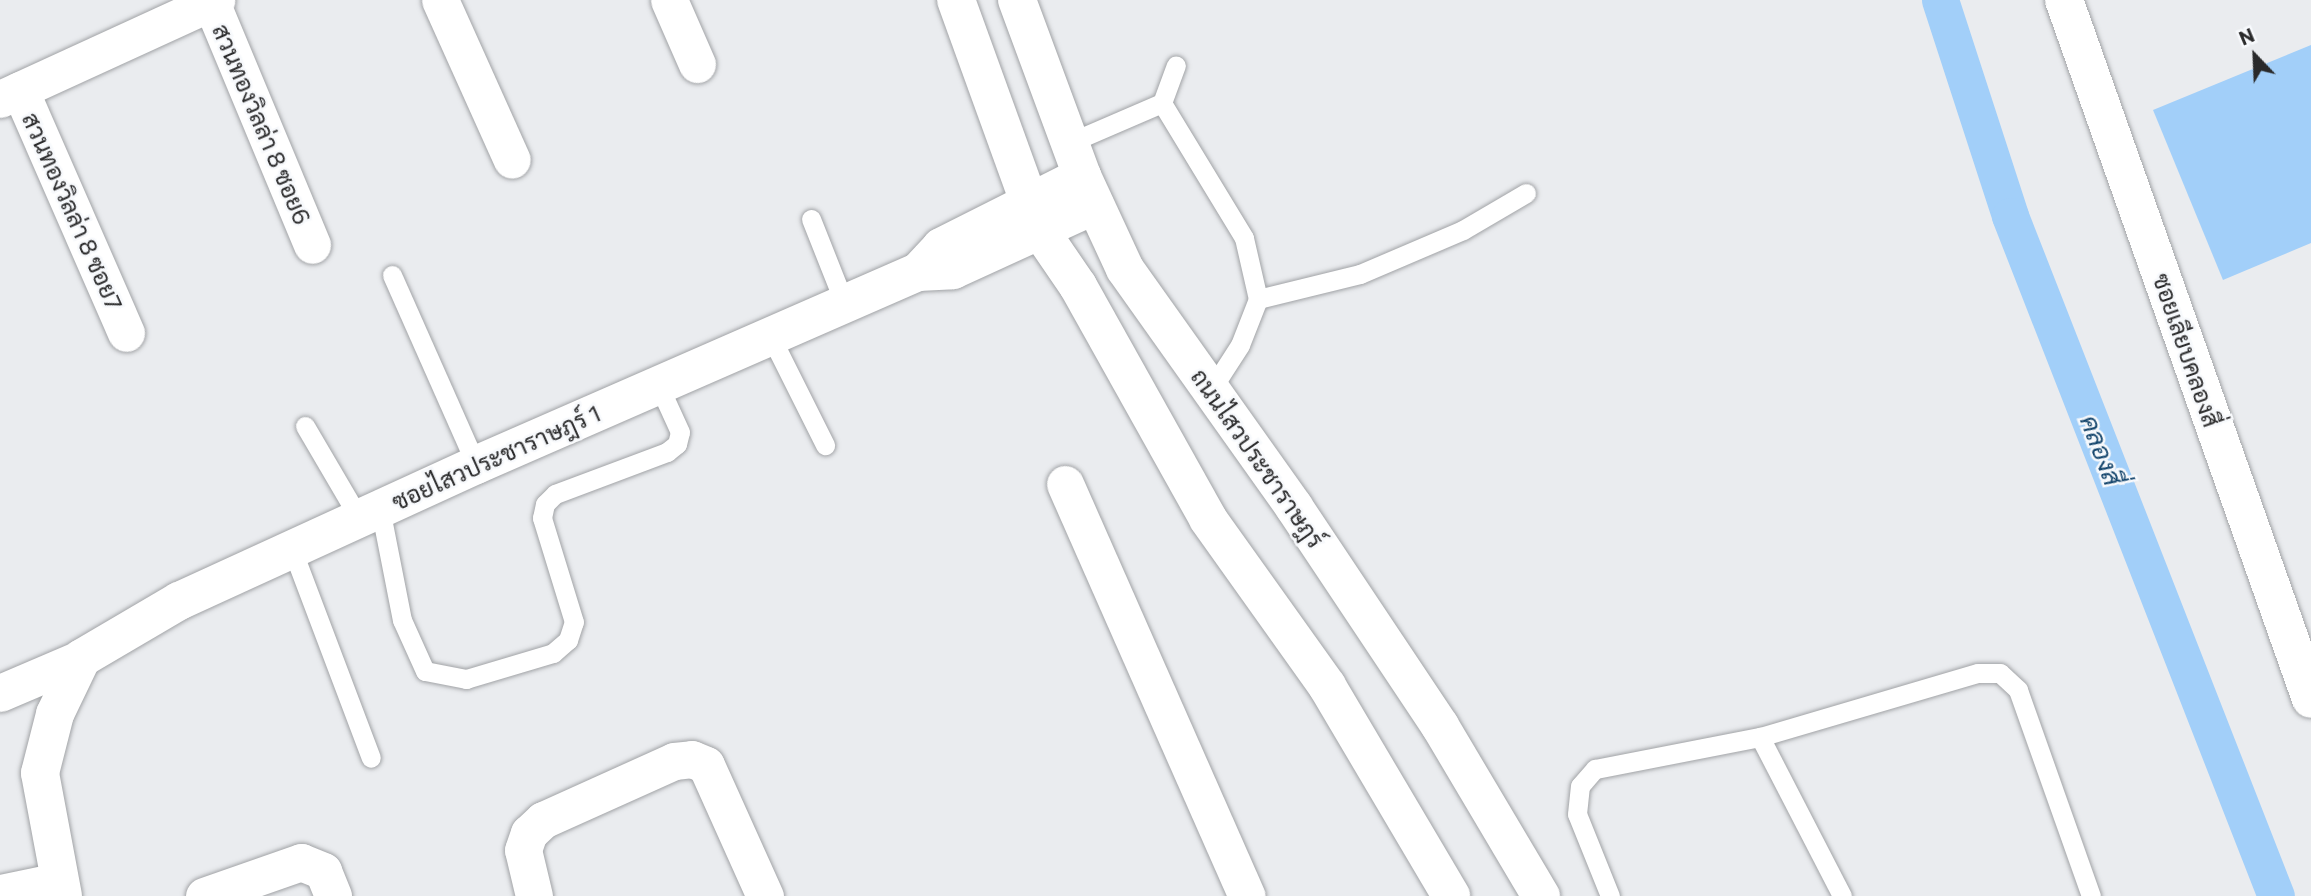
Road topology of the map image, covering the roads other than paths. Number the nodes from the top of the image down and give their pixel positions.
1 (440, 0) edge
2 (669, 0) edge
3 (956, 0) edge
4 (1017, 0) edge
5 (2064, 0) edge
6 (214, 1) edge
7 (1035, 53) junction
8 (697, 64) dead end
9 (1175, 65) dead end
10 (980, 74) junction
11 (10, 94) edge
12 (1163, 103) junction
13 (512, 160) dead end
14 (1082, 174) junction
15 (1527, 193) dead end
16 (1034, 215) junction
17 (811, 219) dead end
18 (312, 245) dead end
19 (392, 275) dead end
20 (1258, 299) junction
21 (845, 305) junction
22 (126, 332) dead end
23 (771, 337) junction
24 (659, 386) junction
25 (1211, 390) junction
26 (305, 425) dead end
27 (825, 445) dead end
28 (476, 465) junction
29 (1065, 484) dead end
30 (370, 513) junction
31 (292, 549) junction
32 (82, 658) junction
33 (0, 693) edge
34 (2311, 699) edge
35 (1760, 737) junction
36 (371, 758) dead end
37 (60, 889) edge
38 (0, 893) edge
39 (204, 896) edge
40 (333, 896) edge
41 (534, 896) edge
42 (765, 896) edge
43 (1247, 896) edge
44 (1451, 896) edge
45 (1541, 896) edge
46 (1610, 896) edge
47 (1842, 896) edge
48 (2091, 896) edge

1 - 13 street
2 - 8 street
3 - 10 street
4 - 7 street, ถนนไสวประชาราษฎร์
5 - 34 street, ซอยเลียบคลองสี่
6 - 11 street
6 - 18 street, สวนทองวิลล่า 8 ซอย6
7 - 10 street
7 - 14 street, ถนนไสวประชาราษฎร์
9 - 12 lane
10 - 16 street
11 - 22 street, สวนทองวิลล่า 8 ซอย7
12 - 14 lane
12 - 20 lane
14 - 16 street
14 - 25 street, ถนนไสวประชาราษฎร์
15 - 20 lane
16 - 21 street, ซอยไสวประชาราษฎร์ 1
16 - 44 street
17 - 21 lane
19 - 28 lane
20 - 25 lane
21 - 23 street, ซอยไสวประชาราษฎร์ 1
23 - 24 street, ซอยไสวประชาราษฎร์ 1
23 - 27 lane
24 - 28 street, ซอยไสวประชาราษฎร์ 1
24 - 30 lane
25 - 45 street, ถนนไสวประชาราษฎร์
26 - 30 lane
28 - 30 street, ซอยไสวประชาราษฎร์ 1
29 - 43 street
30 - 31 street, ซอยไสวประชาราษฎร์ 1
31 - 32 street, ซอยไสวประชาราษฎร์ 1
31 - 36 lane
32 - 33 street, ซอยไสวประชาราษฎร์ 1
32 - 37 street
35 - 46 lane
35 - 47 lane
35 - 48 lane
37 - 38 street
39 - 40 street
41 - 42 street

